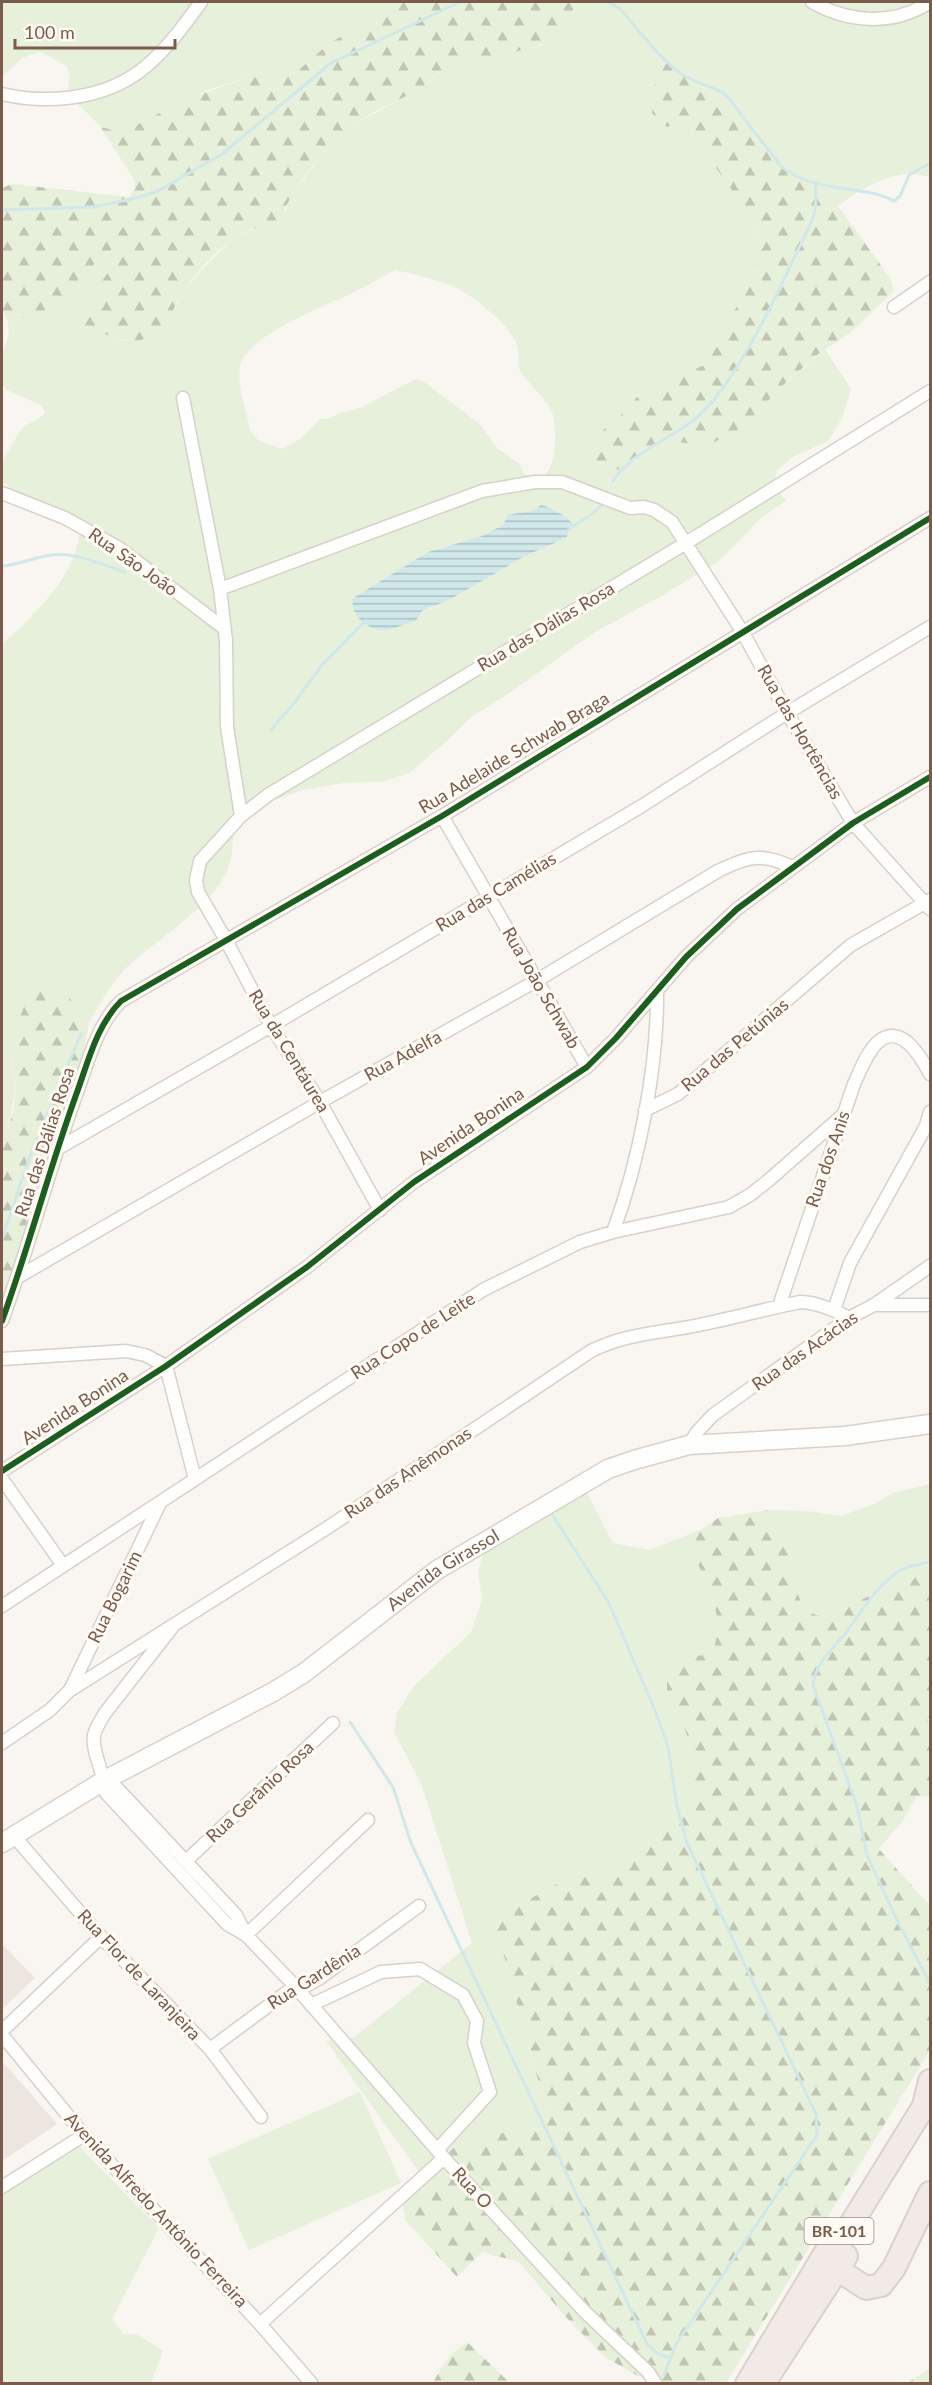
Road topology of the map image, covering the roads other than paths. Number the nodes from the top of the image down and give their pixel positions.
1 (201, 2) edge
2 (812, 2) edge
3 (930, 2) edge
4 (2, 94) edge
5 (930, 282) edge
6 (894, 307) dead end
7 (930, 391) edge
8 (183, 398) dead end
9 (2, 493) edge
10 (930, 518) edge
11 (686, 543) junction
12 (220, 589) junction
13 (930, 627) edge
14 (225, 629) junction
15 (742, 631) junction
16 (786, 713) junction
17 (930, 777) edge
18 (241, 816) junction
19 (442, 816) junction
20 (853, 823) junction
21 (792, 867) junction
22 (198, 892) joint
23 (488, 897) junction
24 (929, 904) edge
25 (226, 940) junction
26 (536, 981) junction
27 (657, 992) junction
28 (112, 1010) joint
29 (271, 1026) junction
30 (587, 1067) junction
31 (930, 1074) edge
32 (320, 1102) junction
33 (645, 1110) junction
34 (930, 1112) edge
35 (844, 1114) junction
36 (57, 1149) junction
37 (380, 1210) junction
38 (613, 1232) junction
39 (930, 1266) edge
40 (18, 1277) junction
41 (874, 1305) junction
42 (930, 1305) edge
43 (779, 1306) junction
44 (834, 1310) junction
45 (849, 1318) junction
46 (2, 1321) edge
47 (2, 1359) edge
48 (166, 1366) junction
49 (930, 1424) edge
50 (689, 1445) junction
51 (2, 1471) edge
52 (2, 1479) edge
53 (195, 1479) junction
54 (160, 1503) junction
55 (63, 1564) junction
56 (2, 1606) edge
57 (174, 1626) junction
58 (69, 1691) junction
59 (333, 1724) dead end
60 (2, 1743) edge
61 (105, 1780) junction
62 (368, 1820) dead end
63 (7, 1839) edge
64 (186, 1861) junction
65 (419, 1906) dead end
66 (246, 1935) junction
67 (100, 1937) junction
68 (295, 1986) junction
69 (311, 2005) junction
70 (2, 2033) edge
71 (210, 2049) junction
72 (930, 2080) edge
73 (261, 2117) dead end
74 (930, 2118) edge
75 (84, 2135) junction
76 (441, 2154) junction
77 (2, 2187) edge
78 (930, 2193) edge
79 (838, 2270) junction
80 (260, 2324) junction
81 (312, 2384) edge
82 (656, 2384) edge
83 (747, 2384) edge
84 (764, 2384) edge

1 - 4 street
2 - 3 street
5 - 6 street
7 - 11 street, Rua das Dálias Rosa
8 - 12 street
9 - 14 street, Rua São João
10 - 15 street, Rua Adelaide Schwab Braga
11 - 12 street, Rua das Hortências
11 - 15 street, Rua das Hortências
11 - 18 street, Rua das Dálias Rosa
12 - 14 street
13 - 16 street, Rua das Camélias
14 - 18 street
15 - 16 street, Rua das Hortências
15 - 19 street, Rua Adelaide Schwab Braga
16 - 20 street, Rua das Hortências
16 - 23 street, Rua das Camélias
17 - 20 street, Avenida Bonina
18 - 22 street, Rua das Dálias Rosa
19 - 23 street, Rua João Schwab
19 - 25 street, Rua Adelaide Schwab Braga
20 - 21 street, Avenida Bonina
20 - 24 street, Rua das Hortências
21 - 26 street, Rua Adelfa
21 - 27 street, Avenida Bonina
22 - 25 street, Rua da Centáurea
23 - 26 street, Rua João Schwab
23 - 29 street, Rua das Camélias
24 - 33 street, Rua das Petúnias
25 - 28 street, Rua Adelaide Schwab Braga
25 - 29 street, Rua da Centáurea
26 - 30 street, Rua João Schwab
26 - 32 street, Rua Adelfa
27 - 30 street, Avenida Bonina
27 - 33 street
28 - 36 street, Rua das Dálias Rosa
29 - 32 street, Rua da Centáurea
29 - 36 street, Rua das Camélias
30 - 37 street, Avenida Bonina
31 - 35 street, Rua dos Anis
32 - 37 street, Rua da Centáurea
32 - 40 street, Rua Adelfa
33 - 38 street
34 - 44 street
35 - 38 street, Rua Copo de Leite
35 - 43 street, Rua dos Anis
36 - 40 street, Rua das Dálias Rosa
37 - 48 street, Avenida Bonina
38 - 53 street, Rua Copo de Leite
39 - 41 street, Rua das Acácias
40 - 46 street, Rua das Dálias Rosa
41 - 42 street
41 - 45 street, Rua das Acácias
43 - 44 street, Rua das Anêmonas
43 - 57 street, Rua das Anêmonas
44 - 45 street, Rua das Anêmonas
45 - 50 street, Rua das Acácias
47 - 48 street
48 - 51 street, Avenida Bonina
48 - 53 street
49 - 50 street, Avenida Girassol
50 - 61 street, Avenida Girassol
52 - 55 street
53 - 54 street, Rua Copo de Leite
54 - 55 street, Rua Copo de Leite
54 - 58 street, Rua Bogarim
55 - 56 street, Rua Copo de Leite
57 - 58 street, Rua das Anêmonas
57 - 61 street
58 - 60 street, Rua das Anêmonas
59 - 64 street, Rua Gerânio Rosa
61 - 63 street, Avenida Girassol
61 - 64 street
61 - 66 street
62 - 66 street
63 - 67 street, Rua Flor de Laranjeira
64 - 66 street
65 - 68 street, Rua Gardênia
66 - 68 street, Rua O
67 - 70 street
67 - 71 street, Rua Flor de Laranjeira
68 - 69 street, Rua O
68 - 71 street, Rua Gardênia
69 - 76 street, Rua O
69 - 76 street
70 - 75 street, Avenida Alfredo Antônio Ferreira
71 - 73 street, Rua Flor de Laranjeira
72 - 79 highway
72 - 83 highway, BR-101
74 - 79 highway, BR-101
75 - 77 street
75 - 80 street, Avenida Alfredo Antônio Ferreira
76 - 80 street
76 - 82 street, Rua O
78 - 79 highway
79 - 84 highway, BR-101
80 - 81 street, Avenida Alfredo Antônio Ferreira

